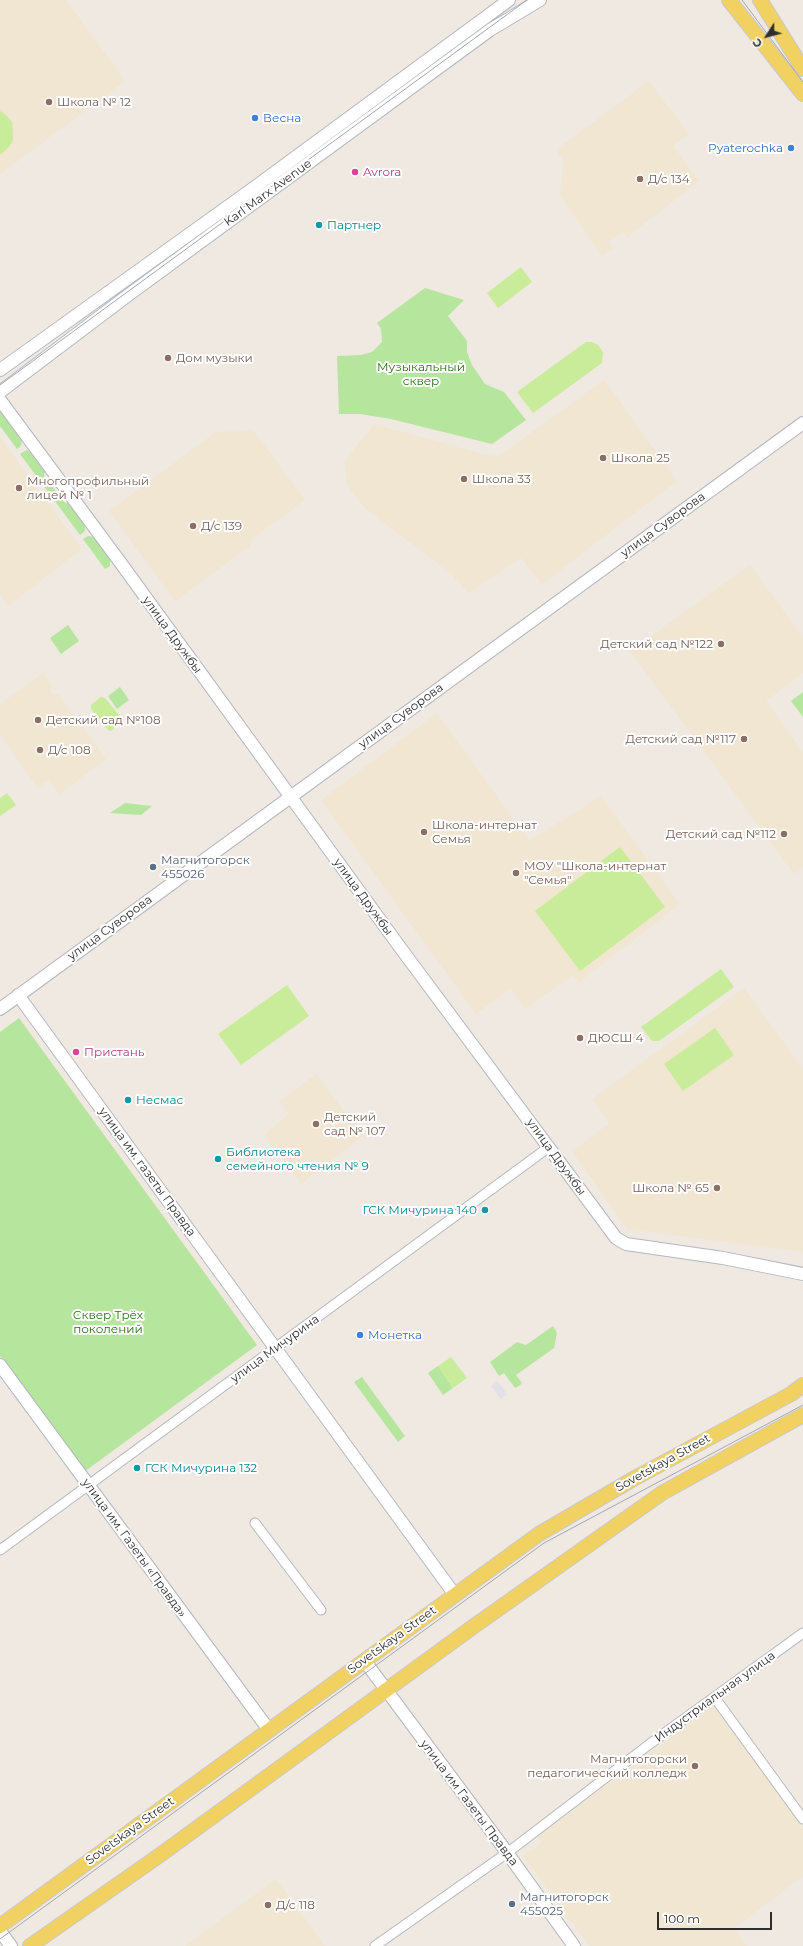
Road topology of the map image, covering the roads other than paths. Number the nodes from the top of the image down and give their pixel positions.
1 (509, 0) edge
2 (540, 0) edge
3 (760, 0) edge
4 (729, 1) edge
5 (803, 69) edge
6 (803, 94) edge
7 (0, 370) edge
8 (0, 376) edge
9 (4, 389) edge
10 (0, 400) edge
11 (803, 423) edge
12 (289, 797) junction
13 (18, 995) junction
14 (0, 1009) edge
15 (550, 1147) junction
16 (803, 1274) edge
17 (276, 1348) junction
18 (0, 1366) edge
19 (803, 1385) edge
20 (803, 1415) edge
21 (89, 1486) junction
22 (255, 1523) dead end
23 (0, 1550) edge
24 (455, 1595) junction
25 (322, 1610) dead end
26 (803, 1633) edge
27 (364, 1660) junction
28 (387, 1691) junction
29 (715, 1698) junction
30 (269, 1730) junction
31 (803, 1819) edge
32 (507, 1852) junction
33 (0, 1926) edge
34 (0, 1931) edge
35 (11, 1946) edge
36 (30, 1946) edge
37 (374, 1946) edge
38 (574, 1946) edge

1 - 7 street, Karl Marx Avenue
2 - 9 street, Karl Marx Avenue
3 - 5 main road
4 - 6 main road
8 - 9 street
10 - 12 street, улица Дружбы
11 - 12 street, улица Суворова
12 - 13 street, улица Суворова
12 - 15 street, улица Дружбы
13 - 14 street, улица Суворова
13 - 17 street, улица им. газеты Правда
15 - 16 street, улица Дружбы
15 - 17 street, улица Мичурина
17 - 21 street, улица Мичурина
17 - 24 street
18 - 21 street, улица им. Газеты «Правда»
19 - 24 main road, Sovetskaya Street
20 - 28 main road
21 - 23 street, улица Мичурина
21 - 30 street, улица им. Газеты «Правда»
22 - 25 street
24 - 27 main road, Sovetskaya Street
26 - 29 street, Индустриальная улица
27 - 28 street, улица им Газеты Правда
27 - 30 main road, Sovetskaya Street
28 - 32 street, улица им Газеты Правда
28 - 36 main road
29 - 31 street
29 - 32 street, Индустриальная улица
30 - 33 main road, Sovetskaya Street
32 - 37 street, Индустриальная улица
32 - 38 street, улица им Газеты Правда
34 - 35 street

